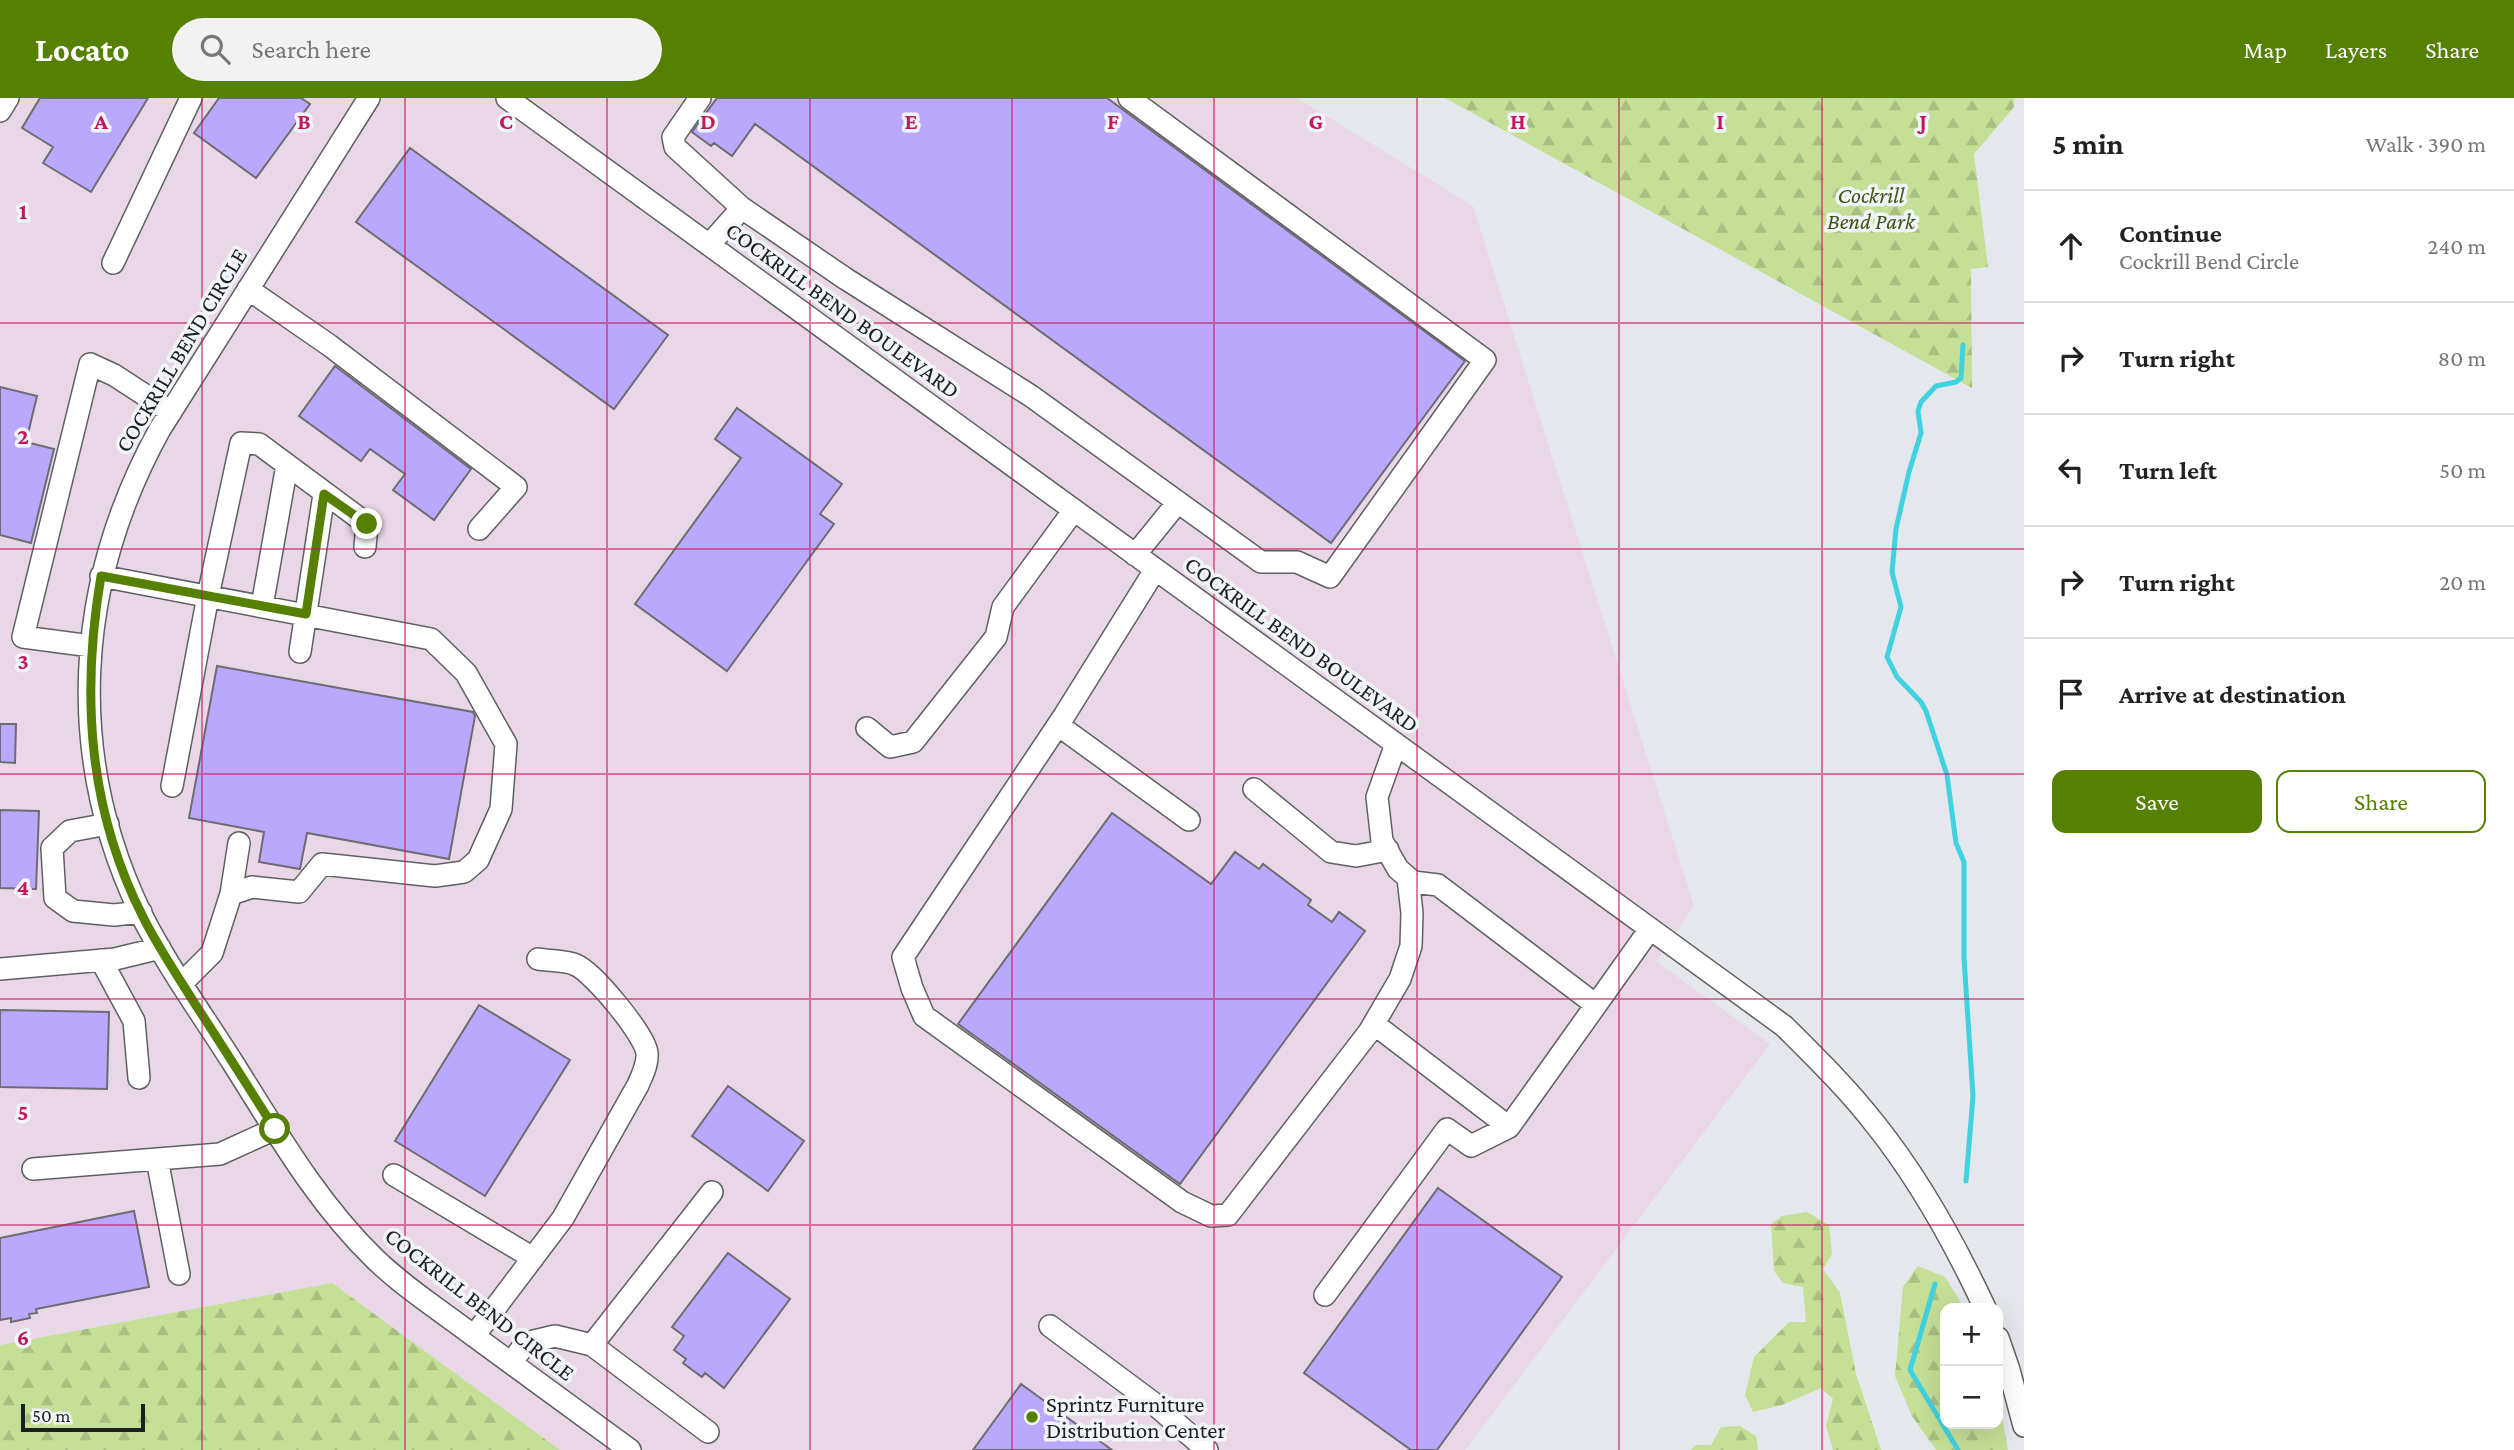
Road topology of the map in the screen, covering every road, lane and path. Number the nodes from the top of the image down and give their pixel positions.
1 (8, 98) edge
2 (191, 98) edge
3 (369, 98) edge
4 (507, 98) edge
5 (700, 98) edge
6 (1129, 98) edge
7 (0, 111) edge
8 (742, 208) junction
9 (709, 245) junction
10 (113, 263) dead end
11 (248, 289) junction
12 (171, 412) junction
13 (287, 465) junction
14 (324, 494) junction
15 (1178, 502) junction
16 (1074, 510) junction
17 (479, 529) dead end
18 (365, 547) dead end
19 (1135, 555) junction
20 (1156, 570) junction
21 (101, 576) junction
22 (208, 596) junction
23 (262, 606) junction
24 (306, 614) junction
25 (91, 646) junction
26 (299, 653) dead end
27 (1058, 725) junction
28 (867, 728) dead end
29 (1396, 744) junction
30 (172, 786) dead end
31 (1254, 789) dead end
32 (1189, 820) dead end
33 (108, 824) junction
34 (239, 843) dead end
35 (1388, 850) junction
36 (1408, 878) junction
37 (231, 894) junction
38 (141, 912) junction
39 (1650, 929) junction
40 (160, 948) junction
41 (538, 959) dead end
42 (101, 960) junction
43 (0, 969) edge
44 (182, 983) junction
45 (1596, 1005) junction
46 (1374, 1024) junction
47 (139, 1078) dead end
48 (1509, 1126) junction
49 (275, 1129) junction
50 (157, 1159) junction
51 (33, 1169) dead end
52 (394, 1175) dead end
53 (712, 1192) dead end
54 (533, 1258) junction
55 (179, 1274) dead end
56 (1325, 1295) dead end
57 (1982, 1303) edge
58 (1050, 1326) dead end
59 (474, 1336) junction
60 (592, 1345) junction
61 (2003, 1353) edge
62 (511, 1363) junction
63 (2024, 1426) edge
64 (708, 1432) dead end
65 (630, 1450) edge
66 (1207, 1450) edge

1 - 7 street
2 - 10 street
3 - 11 street, COCKRILL BEND CIRCLE
4 - 9 street, COCKRILL BEND BOULEVARD
5 - 8 street
6 - 15 street
8 - 9 street
8 - 15 street
9 - 16 street, COCKRILL BEND BOULEVARD
11 - 12 street, COCKRILL BEND CIRCLE
11 - 17 street
12 - 21 street, COCKRILL BEND CIRCLE
12 - 25 street
13 - 14 street
13 - 22 street
13 - 23 street
14 - 18 street
14 - 24 street
15 - 19 street
16 - 19 street, COCKRILL BEND BOULEVARD
16 - 28 street
19 - 20 street, COCKRILL BEND BOULEVARD
20 - 27 street
20 - 29 street, COCKRILL BEND BOULEVARD
21 - 22 street
21 - 25 street, COCKRILL BEND CIRCLE
22 - 23 street
22 - 30 street
23 - 24 street
24 - 26 street
24 - 37 street
25 - 33 street, COCKRILL BEND CIRCLE
27 - 32 street
27 - 46 street
29 - 35 street
29 - 39 street, COCKRILL BEND BOULEVARD
31 - 35 street
33 - 38 street, COCKRILL BEND CIRCLE
33 - 38 street
34 - 37 street
35 - 36 street
36 - 45 street
36 - 46 street
37 - 44 street
38 - 40 street, COCKRILL BEND CIRCLE
39 - 45 street
39 - 57 street, COCKRILL BEND BOULEVARD
40 - 42 street
40 - 44 street, COCKRILL BEND CIRCLE
41 - 54 street
42 - 43 street
42 - 47 street
44 - 49 street, COCKRILL BEND CIRCLE
45 - 48 street
46 - 48 street
48 - 56 street
49 - 50 street
49 - 59 street, COCKRILL BEND CIRCLE
50 - 51 street
50 - 55 street
52 - 54 street
53 - 60 street
54 - 59 street
58 - 66 street
59 - 62 street, COCKRILL BEND CIRCLE
60 - 62 street
60 - 64 street
61 - 63 street
62 - 65 street, COCKRILL BEND CIRCLE

